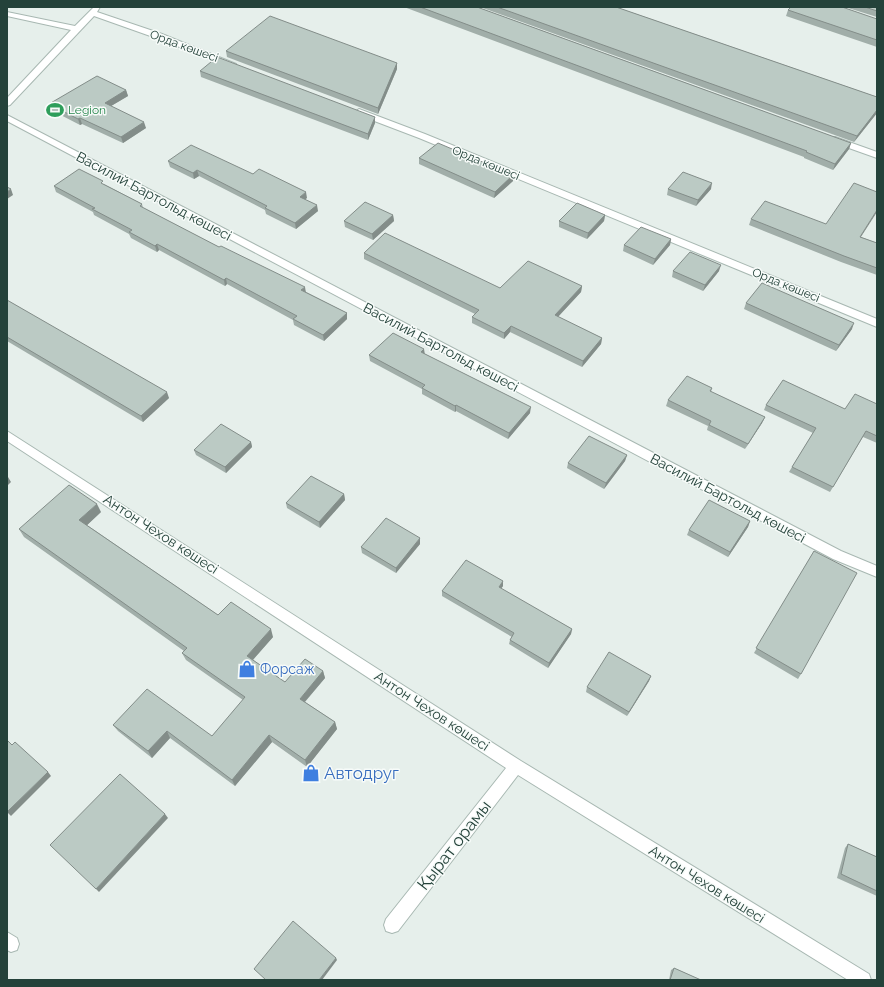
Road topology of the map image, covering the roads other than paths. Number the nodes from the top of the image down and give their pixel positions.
1 (94, 10) edge
2 (7, 14) edge
3 (76, 29) junction
4 (239, 67) edge
5 (7, 103) edge
6 (349, 108) edge
7 (7, 118) edge
8 (825, 136) edge
9 (877, 155) edge
10 (877, 323) edge
11 (7, 435) edge
12 (877, 572) edge
13 (516, 766) junction
14 (392, 925) dead end
15 (862, 980) edge

1 - 3 street
1 - 4 street, Орда көшесі
2 - 3 street
3 - 5 street
6 - 10 street, Орда көшесі
7 - 12 street, Василий Бартольд көшесі
8 - 9 street
11 - 13 street, Антон Чехов көшесі
13 - 14 street, Қырат орамы
13 - 15 street, Антон Чехов көшесі

